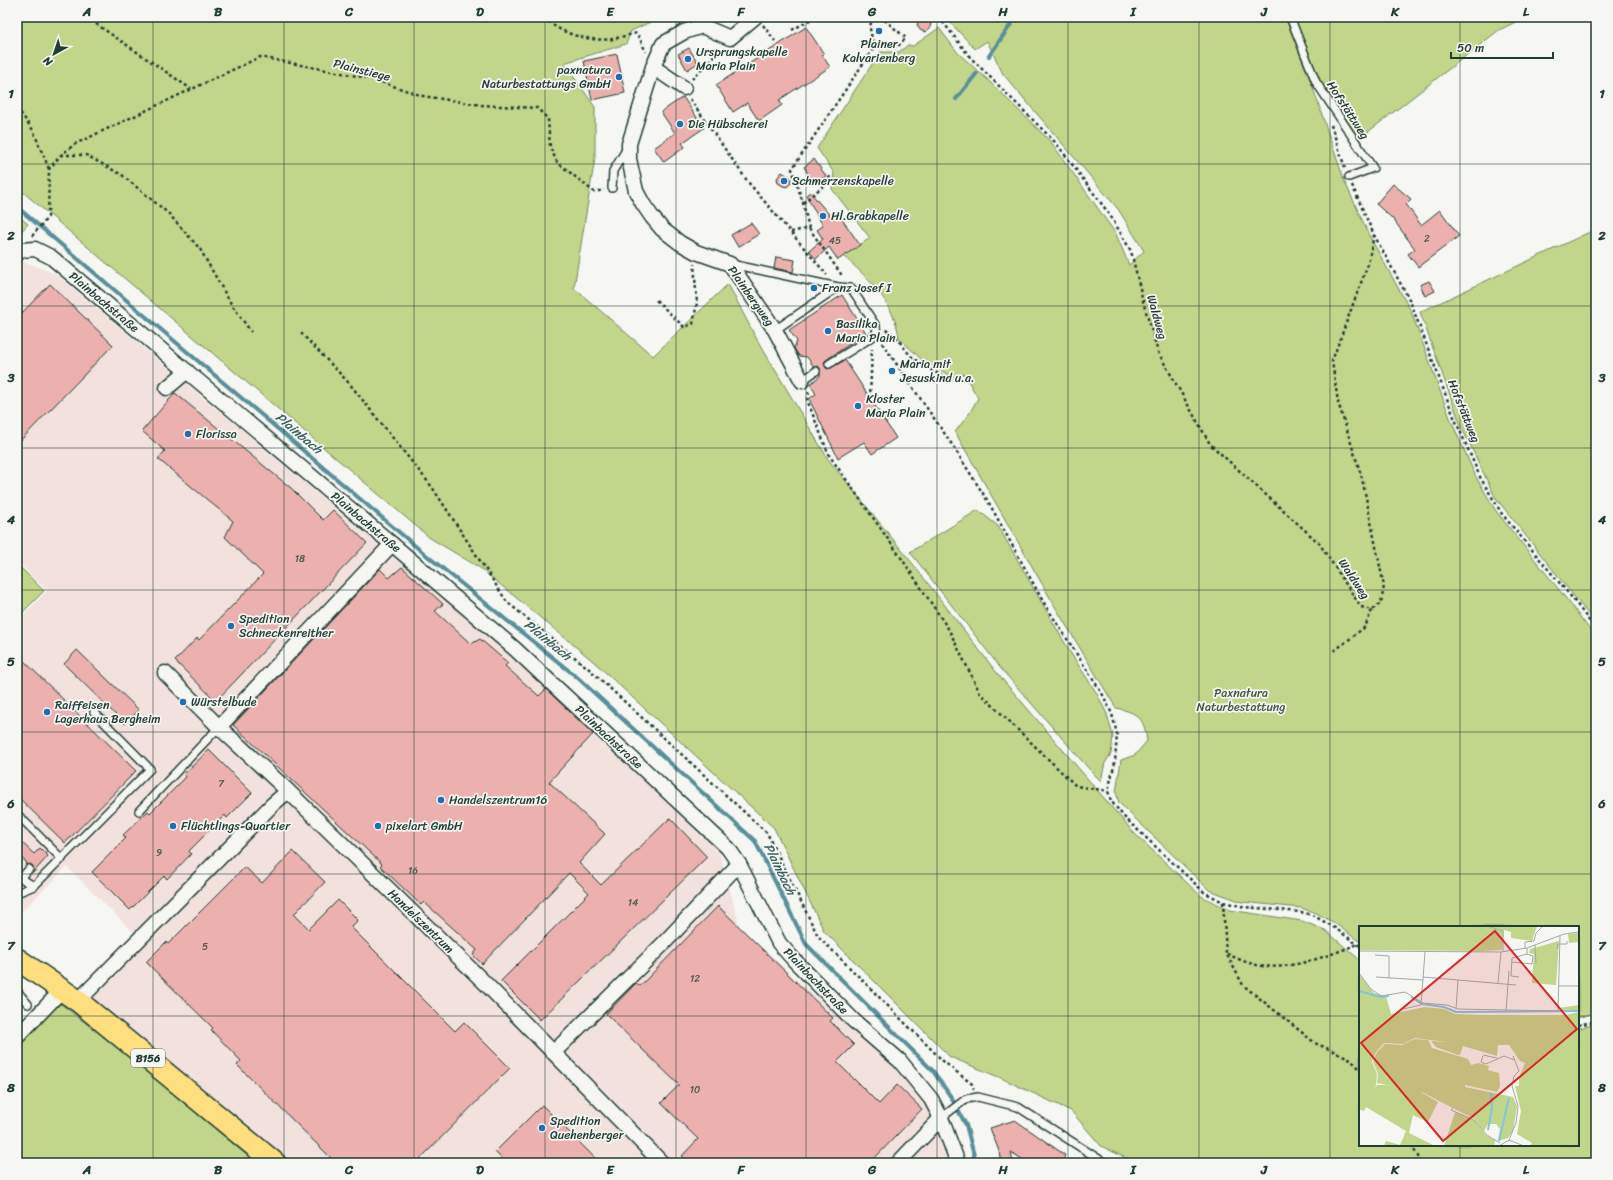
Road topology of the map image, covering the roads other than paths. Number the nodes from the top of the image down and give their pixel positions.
1 (1290, 17) edge
2 (758, 20) edge
3 (653, 66) junction
4 (686, 92) road end
5 (629, 144) junction
6 (1349, 177) road end
7 (612, 188) road end
8 (17, 254) edge
9 (730, 264) junction
10 (838, 287) junction
11 (775, 330) junction
12 (829, 364) dead end
13 (187, 371) junction
14 (816, 372) dead end
15 (802, 381) joint
16 (167, 388) dead end
17 (392, 544) junction
18 (165, 673) dead end
19 (94, 712) dead end
20 (219, 727) junction
21 (288, 791) junction
22 (139, 811) dead end
23 (17, 814) edge
24 (50, 847) junction
25 (44, 852) dead end
26 (62, 859) junction
27 (739, 864) junction
28 (29, 869) dead end
29 (19, 877) edge
30 (34, 886) junction
31 (17, 893) edge
32 (17, 959) edge
33 (17, 991) edge
34 (70, 996) junction
35 (28, 1004) dead end
36 (17, 1037) edge
37 (554, 1052) junction
38 (944, 1115) junction
39 (275, 1163) edge
40 (662, 1163) edge
41 (898, 1163) edge
42 (958, 1163) edge
43 (1105, 1163) edge

1 - 6 lane, Hofstättweg
2 - 3 street, Plainbergweg
3 - 4 street
3 - 5 street, Plainbergweg
5 - 7 lane
5 - 9 street, Plainbergweg
8 - 13 street, Plainbachstraße
9 - 10 lane
9 - 11 street, Plainbergweg
10 - 11 lane
10 - 12 lane
11 - 15 street, Plainbergweg
13 - 16 street
13 - 17 street, Plainbachstraße
14 - 15 lane
17 - 20 street
17 - 27 street, Plainbachstraße
18 - 20 street, Handelszentrum
19 - 26 lane
20 - 21 street, Handelszentrum
20 - 22 lane
21 - 34 street
21 - 37 street, Handelszentrum
23 - 24 lane
24 - 25 lane
24 - 26 lane
26 - 30 lane
27 - 37 street
27 - 38 street, Plainbachstraße
28 - 29 lane
29 - 30 lane
30 - 31 lane
32 - 34 main road, B156
33 - 35 lane
34 - 36 street
34 - 39 main road, B156
37 - 40 street, Handelszentrum
38 - 41 street
38 - 42 street, Plainbachstraße
38 - 43 lane

